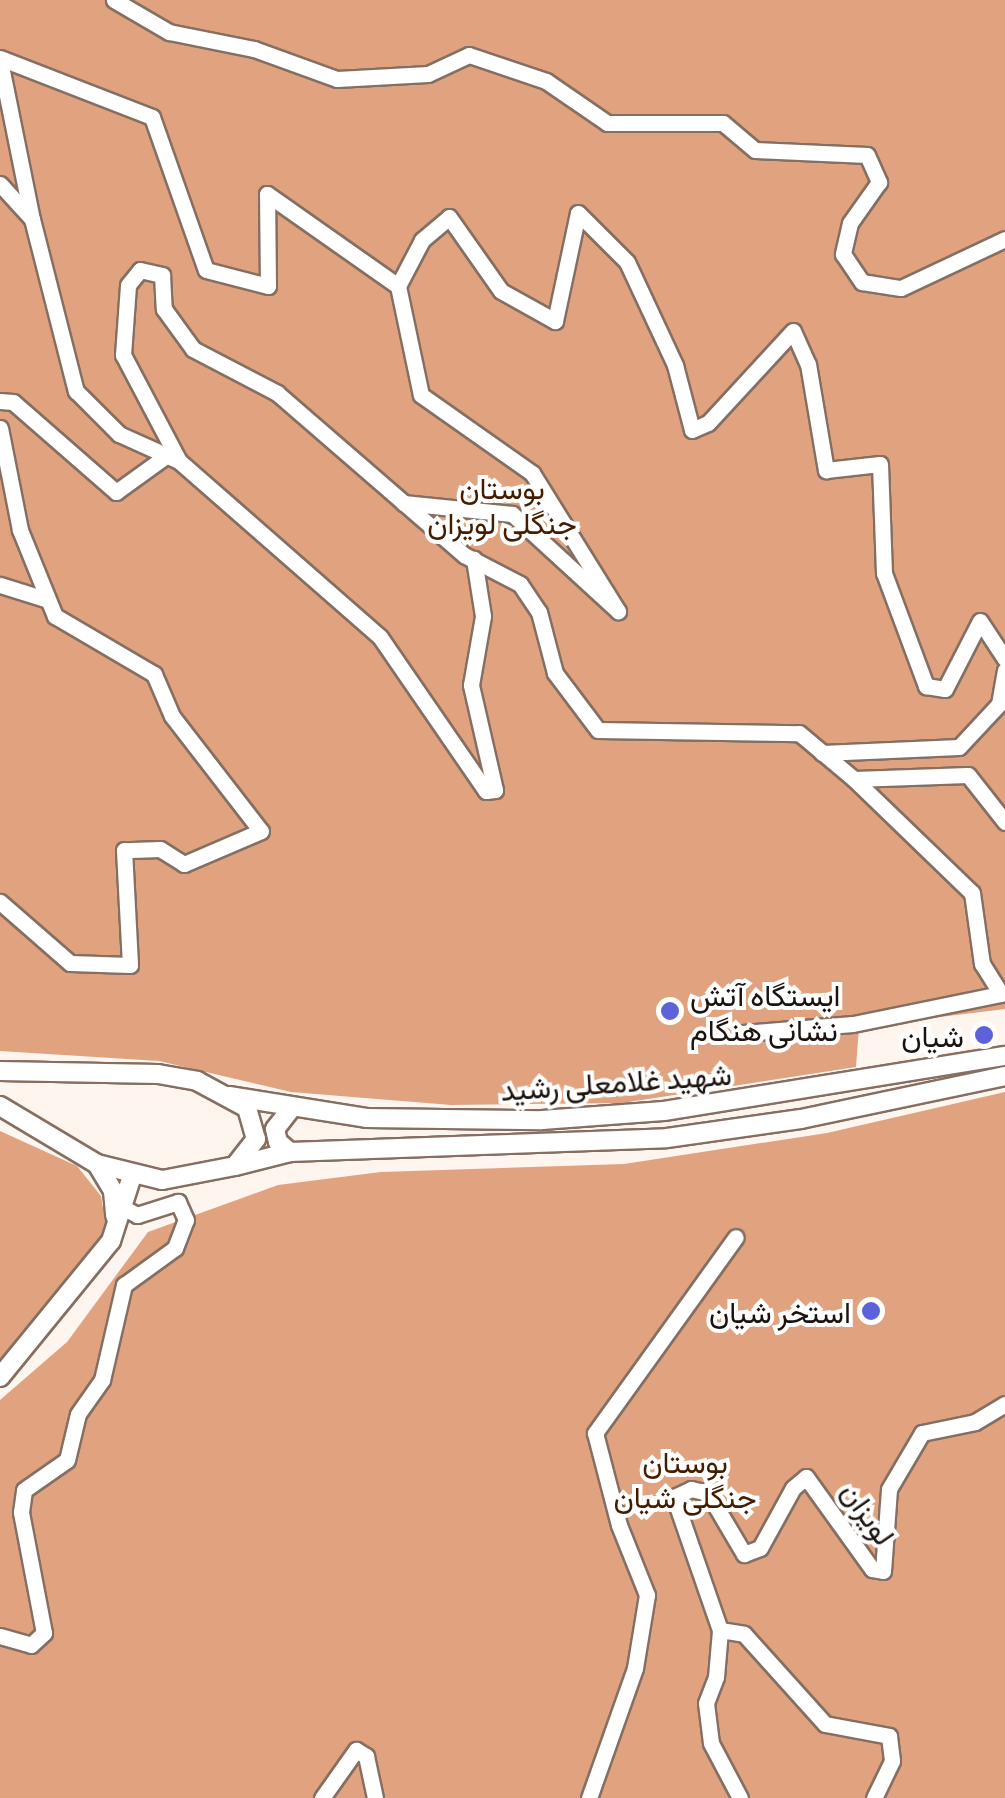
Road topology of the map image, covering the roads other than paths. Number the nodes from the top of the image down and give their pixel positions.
1 (114, 0) edge
2 (0, 60) edge
3 (2, 188) edge
4 (32, 219) junction
5 (1005, 239) edge
6 (398, 286) junction
7 (0, 401) edge
8 (0, 428) edge
9 (172, 458) junction
10 (404, 503) junction
11 (474, 560) junction
12 (0, 585) edge
13 (48, 600) junction
14 (1005, 659) edge
15 (1005, 671) edge
16 (822, 754) junction
17 (854, 779) junction
18 (1005, 822) edge
19 (0, 902) edge
20 (1003, 997) edge
21 (743, 1033) dead end
22 (1002, 1054) edge
23 (0, 1072) edge
24 (1005, 1076) edge
25 (229, 1096) junction
26 (0, 1106) edge
27 (290, 1110) junction
28 (290, 1152) junction
29 (97, 1164) junction
30 (235, 1166) junction
31 (132, 1176) junction
32 (124, 1208) junction
33 (736, 1237) dead end
34 (111, 1241) junction
35 (0, 1377) edge
36 (1005, 1404) edge
37 (720, 1630) junction
38 (0, 1636) edge
39 (322, 1798) edge
40 (375, 1798) edge
41 (589, 1798) edge
42 (740, 1798) edge
43 (874, 1798) edge

1 - 5 street
2 - 4 street
2 - 6 street
3 - 4 street
4 - 9 street
6 - 10 street
6 - 14 street
7 - 9 street
8 - 13 street
9 - 10 street
9 - 11 street
10 - 11 street
11 - 16 street
12 - 13 street
13 - 19 street
15 - 16 street
16 - 17 street
17 - 18 street
17 - 20 street
20 - 21 street
22 - 27 main road, شهید غلامعلی رشید
23 - 25 main road, شهید غلامعلی رشید
24 - 28 main road, شهید غلامعلی رشید
25 - 27 main road, شهید غلامعلی رشید
25 - 30 main road
26 - 29 main road, شهید غلامعلی رشید
27 - 28 main road
28 - 30 main road, شهید غلامعلی رشید
29 - 31 main road, شهید غلامعلی رشید
29 - 34 main road
30 - 31 main road, شهید غلامعلی رشید
31 - 32 main road
32 - 34 main road
32 - 38 street
33 - 41 street
34 - 35 main road
36 - 37 street, لویزان
37 - 42 street, لویزان
37 - 43 street
39 - 40 street

